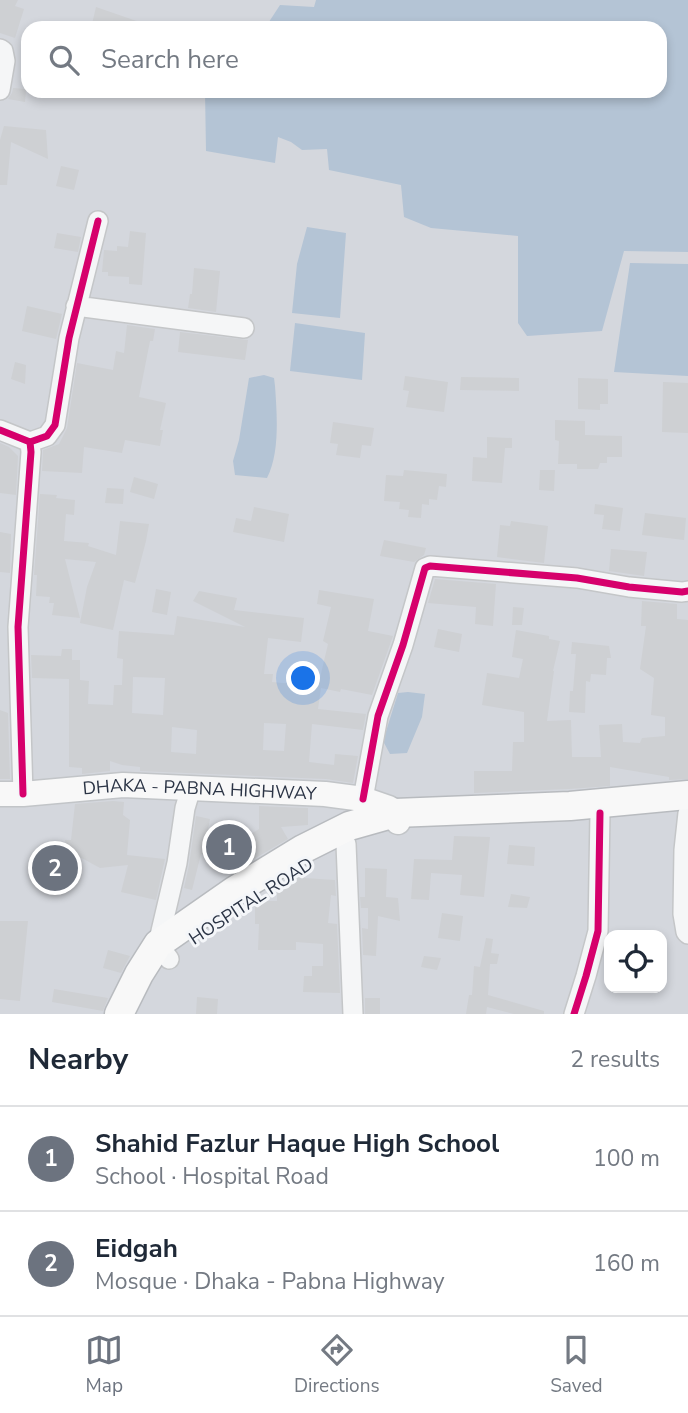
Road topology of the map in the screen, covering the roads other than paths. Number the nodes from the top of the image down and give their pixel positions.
1 (0, 49) edge
2 (0, 90) edge
3 (98, 221) dead end
4 (76, 306) junction
5 (244, 328) dead end
6 (0, 430) edge
7 (30, 442) junction
8 (688, 592) edge
9 (191, 788) junction
10 (12, 794) edge
11 (688, 795) edge
12 (363, 799) junction
13 (688, 804) edge
14 (600, 813) junction
15 (688, 813) edge
16 (397, 818) junction
17 (346, 844) junction
18 (688, 934) edge
19 (163, 951) junction
20 (119, 1014) edge
21 (134, 1014) edge
22 (353, 1014) edge
23 (574, 1014) edge

1 - 2 street
3 - 4 street
4 - 5 street
4 - 7 street
6 - 7 street
7 - 10 street
8 - 12 street
9 - 10 main road, DHAKA - PABNA HIGHWAY
9 - 12 main road, DHAKA - PABNA HIGHWAY
9 - 19 street
11 - 16 highway, DHAKA - PABNA HIGHWAY
12 - 16 main road, DHAKA - PABNA HIGHWAY
13 - 14 highway, DHAKA - PABNA HIGHWAY
14 - 16 highway, DHAKA - PABNA HIGHWAY
14 - 23 street
15 - 18 street
16 - 17 highway, HOSPITAL ROAD
16 - 19 highway, HOSPITAL ROAD
17 - 19 highway, HOSPITAL ROAD
17 - 22 street
19 - 20 highway, HOSPITAL ROAD
19 - 21 highway, HOSPITAL ROAD

